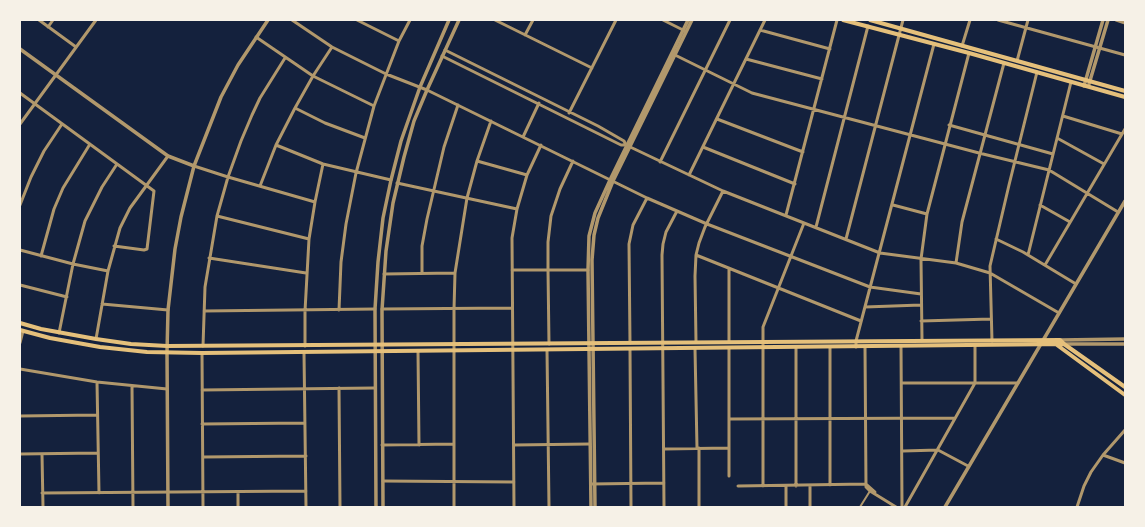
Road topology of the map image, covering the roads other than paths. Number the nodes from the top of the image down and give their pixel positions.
1 (39, 20) edge
2 (53, 20) edge
3 (96, 20) edge
4 (268, 20) edge
5 (292, 20) edge
6 (357, 20) edge
7 (370, 20) edge
8 (410, 20) edge
9 (449, 20) edge
10 (459, 20) edge
11 (496, 20) edge
12 (533, 20) edge
13 (616, 20) edge
14 (663, 20) edge
15 (688, 20) edge
16 (692, 20) edge
17 (730, 20) edge
18 (765, 20) edge
19 (837, 20) edge
20 (843, 20) edge
21 (870, 20) edge
22 (903, 20) edge
23 (970, 20) edge
24 (998, 20) edge
25 (1028, 20) edge
26 (1103, 20) edge
27 (1108, 20) edge
28 (1116, 20) edge
29 (1125, 23) edge
30 (367, 25) junction
31 (868, 26) junction
32 (48, 27) junction
33 (1026, 28) junction
34 (901, 29) junction
35 (760, 30) junction
36 (685, 31) junction
37 (525, 35) junction
38 (899, 35) junction
39 (256, 37) junction
40 (400, 41) junction
41 (934, 44) junction
42 (962, 46) junction
43 (76, 47) junction
44 (332, 47) junction
45 (1097, 47) junction
46 (830, 49) junction
47 (20, 50) edge
48 (445, 50) junction
49 (969, 53) junction
50 (675, 55) junction
51 (1125, 55) edge
52 (442, 56) junction
53 (285, 58) junction
54 (746, 59) junction
55 (1017, 61) junction
56 (1004, 63) junction
57 (592, 68) junction
58 (705, 70) junction
59 (1037, 72) junction
60 (386, 74) junction
61 (56, 75) junction
62 (313, 76) junction
63 (822, 79) junction
64 (1071, 82) junction
65 (1087, 84) junction
66 (733, 85) junction
67 (420, 87) junction
68 (427, 90) junction
69 (1125, 91) edge
70 (20, 94) edge
71 (1125, 97) edge
72 (539, 103) junction
73 (34, 104) junction
74 (458, 105) junction
75 (374, 106) junction
76 (294, 108) junction
77 (814, 109) junction
78 (569, 113) junction
79 (1062, 116) junction
80 (844, 117) junction
81 (717, 119) junction
82 (491, 121) junction
83 (20, 124) edge
84 (62, 124) junction
85 (949, 125) junction
86 (877, 126) junction
87 (1125, 129) edge
88 (984, 134) junction
89 (1122, 134) junction
90 (911, 135) junction
91 (523, 137) junction
92 (364, 138) junction
93 (1057, 138) junction
94 (90, 144) junction
95 (944, 144) junction
96 (1019, 144) junction
97 (541, 145) junction
98 (276, 146) junction
99 (628, 146) junction
100 (703, 147) junction
101 (803, 152) junction
102 (979, 153) junction
103 (1053, 154) junction
104 (168, 156) junction
105 (477, 161) junction
106 (573, 161) junction
107 (660, 162) junction
108 (1014, 162) junction
109 (117, 164) junction
110 (323, 164) junction
111 (1104, 164) junction
112 (194, 166) junction
113 (1049, 170) junction
114 (356, 173) junction
115 (527, 175) junction
116 (689, 176) junction
117 (228, 177) junction
118 (391, 180) junction
119 (611, 180) junction
120 (397, 183) junction
121 (795, 184) junction
122 (145, 185) junction
123 (260, 186) junction
124 (433, 191) junction
125 (723, 191) junction
126 (1087, 193) junction
127 (467, 198) junction
128 (647, 198) junction
129 (1125, 201) edge
130 (315, 202) junction
131 (20, 205) edge
132 (893, 205) junction
133 (1040, 205) junction
134 (517, 209) junction
135 (677, 211) junction
136 (1118, 212) junction
137 (927, 214) junction
138 (786, 215) junction
139 (217, 216) junction
140 (1070, 222) junction
141 (804, 223) junction
142 (707, 224) junction
143 (816, 227) junction
144 (309, 238) junction
145 (846, 239) junction
146 (996, 239) junction
147 (114, 246) junction
148 (20, 250) edge
149 (880, 253) junction
150 (791, 255) junction
151 (1028, 255) junction
152 (41, 256) junction
153 (696, 256) junction
154 (209, 258) junction
155 (921, 259) junction
156 (956, 263) junction
157 (73, 264) junction
158 (1045, 265) junction
159 (729, 268) junction
160 (108, 270) junction
161 (512, 270) junction
162 (548, 270) junction
163 (588, 270) junction
164 (422, 272) junction
165 (990, 272) junction
166 (306, 273) junction
167 (455, 273) junction
168 (384, 274) junction
169 (1076, 284) junction
170 (20, 286) edge
171 (778, 287) junction
172 (870, 287) junction
173 (921, 294) junction
174 (67, 297) junction
175 (102, 304) junction
176 (921, 305) junction
177 (865, 307) junction
178 (512, 308) junction
179 (375, 309) junction
180 (382, 309) junction
181 (454, 309) junction
182 (168, 310) junction
183 (339, 310) junction
184 (204, 311) junction
185 (304, 311) junction
186 (1060, 313) junction
187 (991, 319) junction
188 (861, 321) junction
189 (921, 321) junction
190 (20, 323) edge
191 (22, 331) edge
192 (59, 333) junction
193 (96, 339) junction
194 (1044, 339) junction
195 (1125, 339) edge
196 (922, 340) junction
197 (992, 340) junction
198 (1060, 340) junction
199 (856, 341) junction
200 (696, 342) junction
201 (729, 342) junction
202 (762, 342) junction
203 (20, 343) edge
204 (591, 343) junction
205 (630, 343) junction
206 (662, 343) junction
207 (454, 344) junction
208 (513, 344) junction
209 (549, 344) junction
210 (1056, 344) junction
211 (1064, 344) junction
212 (1125, 344) edge
213 (374, 345) junction
214 (381, 345) junction
215 (975, 345) junction
216 (992, 345) junction
217 (1041, 345) junction
218 (167, 346) junction
219 (203, 346) junction
220 (305, 346) junction
221 (901, 346) junction
222 (830, 347) junction
223 (856, 347) junction
224 (865, 347) junction
225 (729, 348) junction
226 (762, 348) junction
227 (796, 348) junction
228 (591, 349) junction
229 (663, 349) junction
230 (695, 349) junction
231 (513, 350) junction
232 (547, 350) junction
233 (630, 350) junction
234 (418, 351) junction
235 (454, 351) junction
236 (167, 352) junction
237 (374, 352) junction
238 (381, 352) junction
239 (304, 353) junction
240 (202, 354) junction
241 (20, 368) edge
242 (97, 382) junction
243 (902, 383) junction
244 (976, 383) junction
245 (1018, 383) junction
246 (132, 386) junction
247 (1125, 387) edge
248 (305, 388) junction
249 (339, 388) junction
250 (374, 388) junction
251 (167, 389) junction
252 (202, 390) junction
253 (1125, 395) edge
254 (97, 415) junction
255 (20, 416) edge
256 (796, 418) junction
257 (866, 418) junction
258 (902, 418) junction
259 (955, 418) junction
260 (730, 419) junction
261 (762, 419) junction
262 (830, 419) junction
263 (305, 423) junction
264 (202, 424) junction
265 (1125, 430) edge
266 (454, 444) junction
267 (548, 444) junction
268 (590, 444) junction
269 (382, 445) junction
270 (418, 445) junction
271 (514, 445) junction
272 (698, 448) junction
273 (729, 448) junction
274 (664, 449) junction
275 (903, 450) junction
276 (938, 450) junction
277 (20, 454) edge
278 (42, 454) junction
279 (98, 454) junction
280 (306, 456) junction
281 (1103, 456) junction
282 (203, 457) junction
283 (1125, 463) edge
284 (968, 466) junction
285 (729, 476) dead end
286 (383, 481) junction
287 (454, 482) junction
288 (514, 482) junction
289 (664, 483) junction
290 (593, 484) junction
291 (631, 484) junction
292 (866, 484) junction
293 (810, 485) junction
294 (830, 485) junction
295 (738, 486) dead end
296 (763, 486) junction
297 (786, 486) junction
298 (796, 486) junction
299 (306, 491) junction
300 (870, 491) junction
301 (99, 492) junction
302 (203, 492) junction
303 (238, 492) junction
304 (42, 493) junction
305 (133, 493) junction
306 (168, 493) junction
307 (880, 497) junction
308 (890, 506) edge
309 (43, 507) edge
310 (133, 507) edge
311 (168, 507) edge
312 (203, 507) edge
313 (238, 507) edge
314 (306, 507) edge
315 (340, 507) edge
316 (376, 507) edge
317 (383, 507) edge
318 (454, 507) edge
319 (514, 507) edge
320 (549, 507) edge
321 (591, 507) edge
322 (595, 507) edge
323 (631, 507) edge
324 (664, 507) edge
325 (699, 507) edge
326 (786, 507) edge
327 (810, 507) edge
328 (860, 507) edge
329 (896, 507) edge
330 (904, 507) edge
331 (945, 507) edge
332 (1077, 507) edge

1 - 32 street
2 - 32 street
3 - 43 street
4 - 39 street
5 - 44 street
6 - 30 street
7 - 30 street
8 - 40 street
9 - 67 street
10 - 48 street
11 - 37 street
12 - 37 street
13 - 57 street
14 - 36 street
15 - 36 street
16 - 36 street
17 - 58 street
18 - 35 street
19 - 46 street
20 - 31 main road
21 - 34 main road
22 - 34 street
23 - 42 street
24 - 33 street
25 - 33 street
26 - 45 street
27 - 45 street
28 - 29 street
30 - 40 street
31 - 38 main road
31 - 80 street
32 - 43 street
33 - 45 street
33 - 55 street
34 - 38 street
34 - 42 main road
35 - 46 street
35 - 54 street
36 - 50 street
36 - 99 street
37 - 57 street
38 - 41 main road
38 - 86 street
39 - 53 street
39 - 112 street
40 - 60 street
41 - 49 main road
41 - 90 street
42 - 55 main road
43 - 61 street
44 - 60 street
44 - 62 street
45 - 51 street
45 - 65 street
46 - 63 street
47 - 61 street
48 - 52 street
48 - 78 street
49 - 56 main road
49 - 85 street
50 - 58 street
50 - 99 street
52 - 68 street
52 - 72 street
53 - 62 street
53 - 117 street
54 - 63 street
54 - 66 street
55 - 65 main road
56 - 59 main road
56 - 88 street
57 - 78 street
58 - 66 street
58 - 107 street
59 - 64 main road
59 - 96 street
60 - 67 street
60 - 75 street
61 - 73 street
61 - 104 street
62 - 75 street
62 - 76 street
63 - 77 street
64 - 65 main road
64 - 79 street
65 - 69 main road
65 - 71 main road
66 - 77 street
66 - 81 street
67 - 68 street
67 - 118 street
68 - 74 street
68 - 120 street
70 - 73 street
72 - 91 street
72 - 99 street
73 - 83 street
73 - 84 street
74 - 82 street
74 - 124 street
75 - 92 street
76 - 92 street
76 - 98 street
77 - 80 street
77 - 101 street
78 - 99 street
79 - 89 street
79 - 93 street
80 - 86 street
80 - 143 street
81 - 100 street
81 - 101 street
82 - 91 street
82 - 105 street
84 - 94 street
84 - 131 street
85 - 88 street
85 - 95 street
86 - 90 street
86 - 145 street
87 - 89 street
88 - 96 street
88 - 102 street
89 - 111 street
90 - 95 street
90 - 132 street
91 - 97 street
92 - 114 street
93 - 103 street
93 - 111 street
94 - 109 street
94 - 152 street
95 - 102 street
95 - 137 street
96 - 103 street
96 - 108 street
97 - 106 street
97 - 115 street
98 - 110 street
98 - 123 street
99 - 107 street
99 - 119 street
100 - 116 street
100 - 121 street
101 - 121 street
102 - 108 street
102 - 156 street
103 - 113 street
104 - 112 street
104 - 122 street
105 - 115 street
105 - 127 street
106 - 119 street
106 - 162 street
107 - 116 street
108 - 113 street
108 - 146 street
109 - 122 street
109 - 157 street
110 - 114 street
110 - 130 street
111 - 126 street
112 - 117 street
112 - 182 street
113 - 126 street
113 - 133 street
114 - 118 street
114 - 183 street
115 - 134 street
116 - 125 street
117 - 123 street
117 - 139 street
118 - 179 street
119 - 128 street
119 - 163 street
119 - 204 street
120 - 124 street
120 - 168 street
121 - 138 street
122 - 147 street
122 - 147 street
123 - 130 street
124 - 127 street
124 - 164 street
125 - 138 street
125 - 142 street
126 - 136 street
126 - 140 street
127 - 134 street
127 - 167 street
128 - 135 street
128 - 205 street
129 - 136 street
130 - 144 street
132 - 137 street
132 - 149 street
133 - 140 street
133 - 151 street
134 - 161 street
135 - 142 street
135 - 206 street
136 - 169 street
137 - 155 street
138 - 141 street
139 - 144 street
139 - 154 street
140 - 158 street
141 - 143 street
141 - 150 street
142 - 150 street
142 - 153 street
143 - 145 street
144 - 166 street
145 - 149 street
146 - 151 street
146 - 165 street
147 - 160 street
148 - 152 street
149 - 155 street
149 - 172 street
150 - 171 street
150 - 172 street
151 - 158 street
152 - 157 street
153 - 159 street
153 - 200 street
154 - 166 street
154 - 184 street
155 - 156 street
155 - 173 street
156 - 165 street
157 - 160 street
157 - 174 street
158 - 169 street
159 - 171 street
159 - 201 street
160 - 175 street
161 - 162 street
161 - 178 street
162 - 163 street
162 - 209 street
163 - 204 street
164 - 167 street
164 - 168 street
165 - 186 street
165 - 187 street
166 - 185 street
167 - 181 street
168 - 180 street
169 - 186 street
170 - 174 street
171 - 188 street
171 - 202 street
172 - 173 street
172 - 177 street
173 - 176 street
174 - 192 street
175 - 182 street
175 - 193 street
176 - 177 street
176 - 189 street
177 - 188 street
178 - 181 street
178 - 208 street
179 - 183 street
179 - 213 street
180 - 181 street
180 - 214 street
181 - 207 street
182 - 218 street
183 - 185 street
184 - 185 street
184 - 219 street
185 - 220 street
186 - 194 street
187 - 189 street
187 - 197 street
188 - 199 street
189 - 196 street
190 - 192 main road
191 - 203 street
191 - 236 main road
192 - 193 main road
193 - 218 main road
194 - 197 main road
194 - 198 main road
194 - 217 street
195 - 198 street
196 - 197 main road
196 - 199 main road
197 - 216 street
198 - 211 main road
199 - 202 main road
199 - 223 street
200 - 201 main road
200 - 206 main road
201 - 202 main road
202 - 226 street
204 - 205 main road
204 - 209 main road
204 - 228 street
205 - 206 main road
206 - 229 street
207 - 208 main road
207 - 214 main road
207 - 235 street
208 - 209 main road
208 - 231 street
210 - 211 main road
210 - 217 main road
210 - 253 main road
211 - 212 street
211 - 247 main road
213 - 214 main road
213 - 220 main road
213 - 237 street
214 - 238 street
215 - 216 main road
215 - 221 main road
215 - 244 street
216 - 217 main road
217 - 245 street
218 - 219 main road
218 - 236 street
219 - 220 main road
221 - 224 main road
221 - 243 street
222 - 223 main road
222 - 227 main road
222 - 262 street
223 - 224 main road
224 - 257 street
225 - 226 main road
225 - 230 main road
225 - 260 street
226 - 227 main road
226 - 261 street
227 - 256 street
228 - 232 main road
228 - 233 main road
228 - 268 street
228 - 290 street
229 - 230 main road
229 - 233 main road
229 - 274 street
230 - 272 street
231 - 232 main road
231 - 235 main road
231 - 271 street
232 - 267 street
233 - 291 street
234 - 235 main road
234 - 238 main road
234 - 270 street
235 - 266 street
236 - 240 main road
236 - 251 street
237 - 238 main road
237 - 239 main road
237 - 250 street
238 - 269 street
239 - 240 main road
239 - 248 street
240 - 252 street
241 - 242 street
242 - 246 street
242 - 254 street
243 - 244 street
243 - 258 street
244 - 245 street
244 - 259 street
245 - 284 street
246 - 251 street
246 - 305 street
248 - 249 street
248 - 252 street
248 - 263 street
249 - 250 street
249 - 315 street
250 - 316 street
251 - 306 street
252 - 264 street
254 - 255 street
254 - 279 street
256 - 261 street
256 - 262 street
256 - 298 street
257 - 258 street
257 - 262 street
257 - 292 street
258 - 259 street
258 - 275 street
259 - 276 street
260 - 261 street
260 - 273 street
261 - 296 street
262 - 294 street
263 - 264 street
263 - 280 street
264 - 282 street
265 - 281 street
266 - 270 street
266 - 287 street
267 - 268 street
267 - 271 street
267 - 320 street
268 - 290 street
269 - 270 street
269 - 286 street
271 - 288 street
272 - 273 street
272 - 274 street
272 - 325 street
273 - 285 street
274 - 289 street
275 - 276 street
275 - 330 street
276 - 284 street
276 - 330 street
277 - 278 street
278 - 279 street
278 - 304 street
279 - 301 street
280 - 282 street
280 - 299 street
281 - 283 street
281 - 332 street
282 - 302 street
284 - 331 street
286 - 287 street
286 - 317 street
287 - 288 street
287 - 318 street
288 - 319 street
289 - 291 street
289 - 324 street
290 - 291 street
290 - 321 street
290 - 322 street
291 - 323 street
292 - 294 street
292 - 300 street
292 - 307 street
293 - 294 street
293 - 298 street
293 - 327 street
295 - 296 street
296 - 297 street
297 - 298 street
297 - 326 street
299 - 303 street
299 - 314 street
300 - 307 street
300 - 328 street
301 - 304 street
301 - 305 street
302 - 303 street
302 - 306 street
302 - 312 street
303 - 313 street
304 - 309 street
305 - 306 street
305 - 310 street
306 - 311 street
307 - 308 street
308 - 329 street

